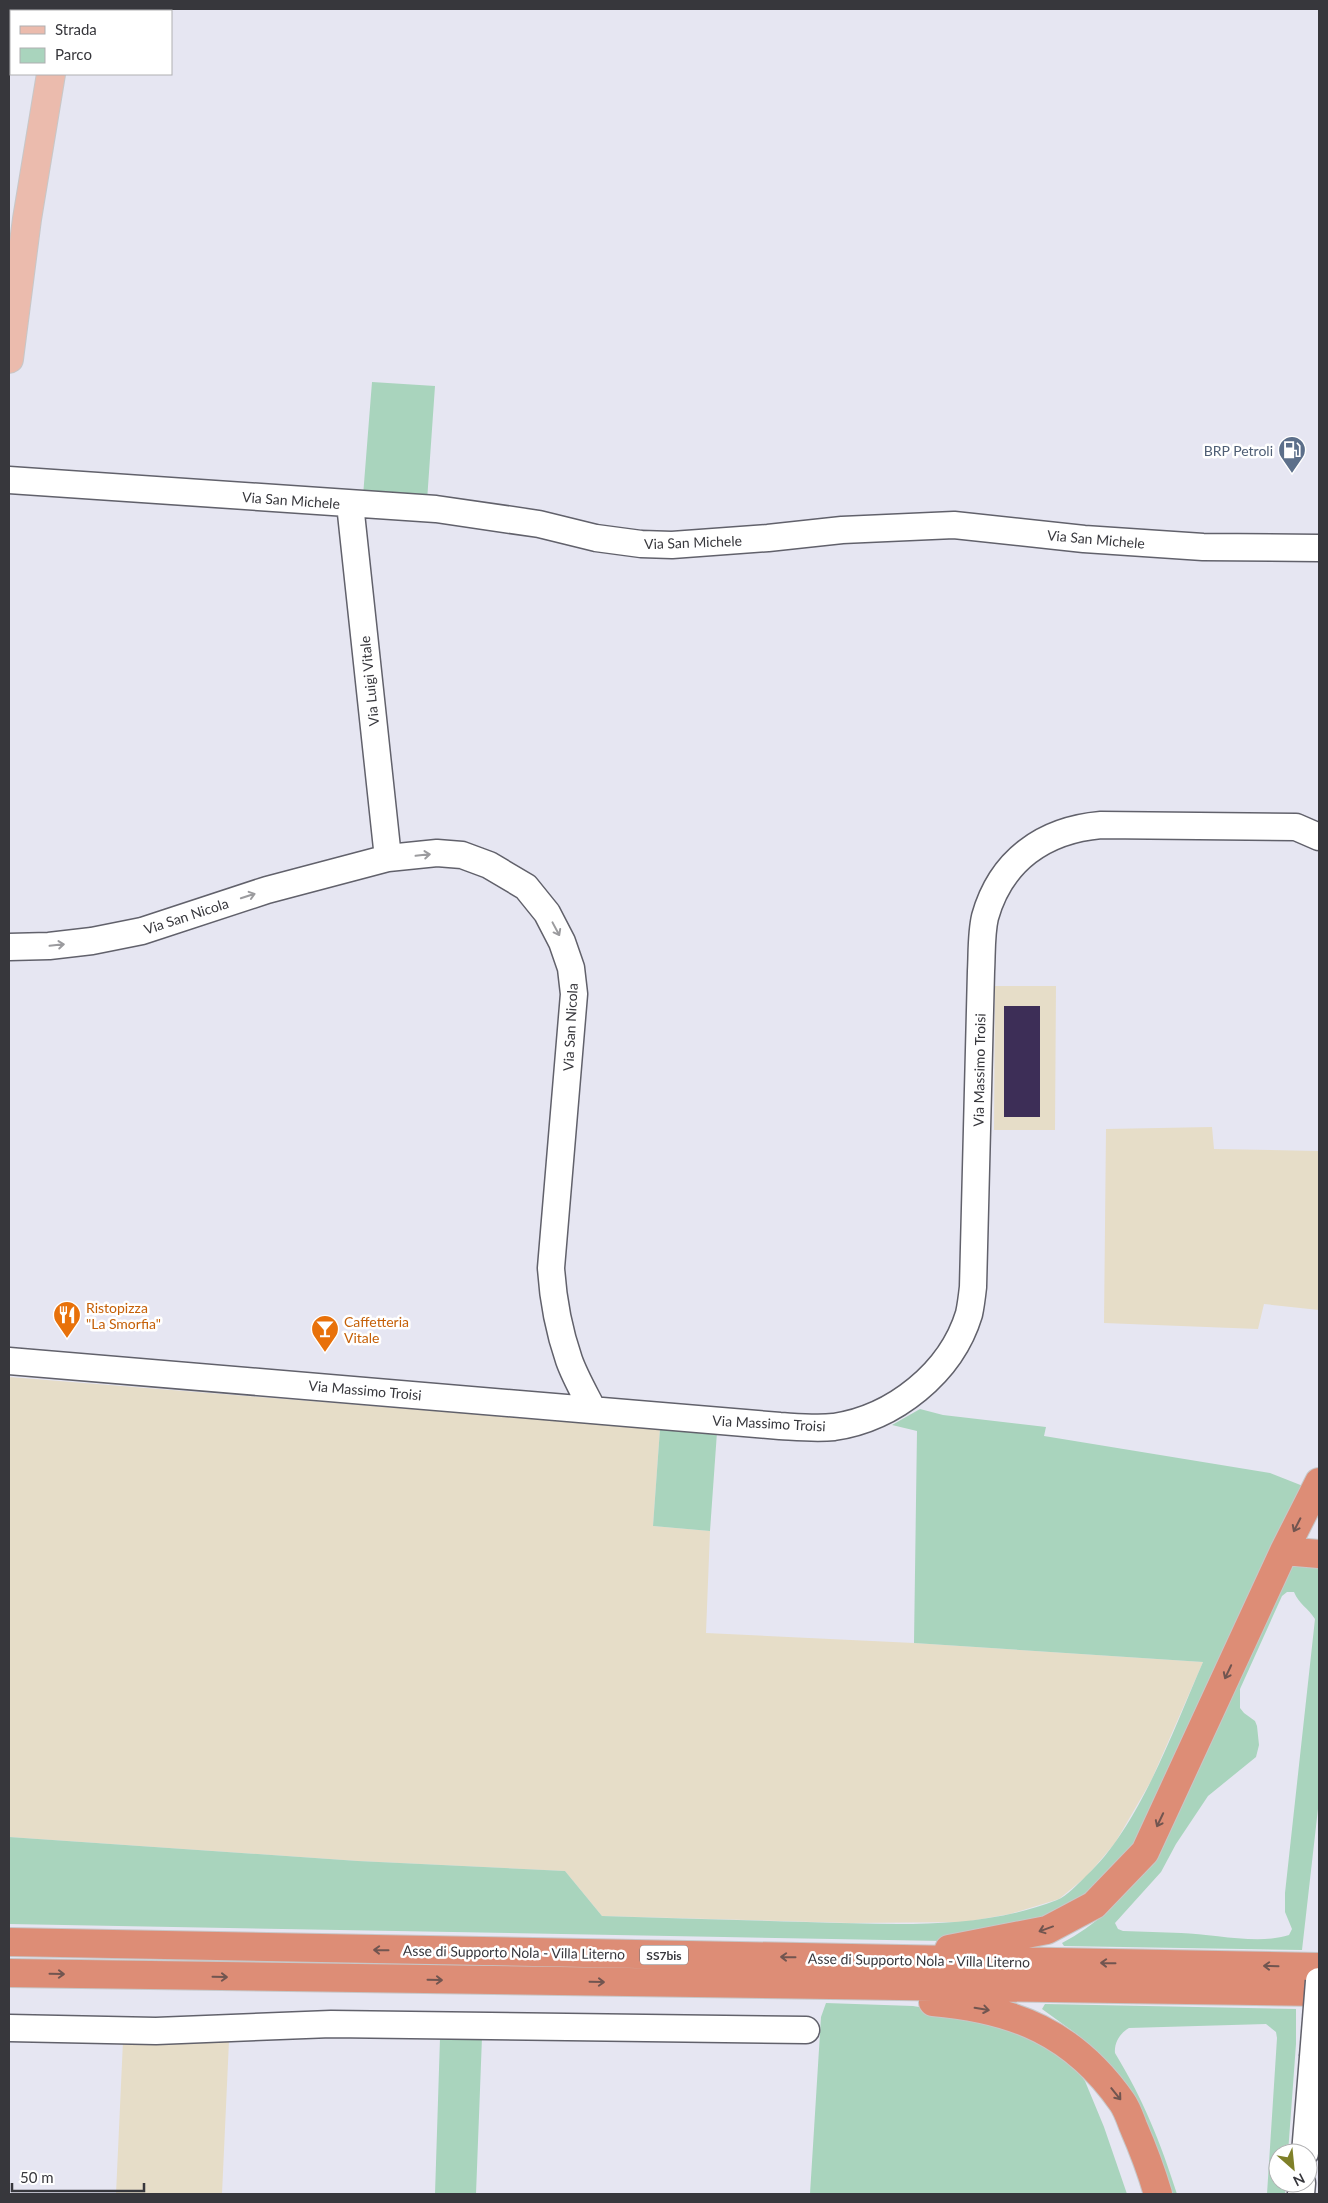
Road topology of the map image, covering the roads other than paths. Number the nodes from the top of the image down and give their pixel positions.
1 (50, 85) edge
2 (9, 359) edge
3 (9, 480) edge
4 (350, 504) junction
5 (1319, 548) edge
6 (1319, 814) edge
7 (1308, 832) edge
8 (388, 858) junction
9 (9, 947) edge
10 (9, 1361) edge
11 (593, 1410) junction
12 (1319, 1482) edge
13 (1284, 1551) junction
14 (1319, 1554) edge
15 (9, 1942) edge
16 (894, 1959) junction
17 (1319, 1967) edge
18 (9, 1973) edge
19 (1319, 1980) edge
20 (848, 1986) junction
21 (1319, 1992) edge
22 (9, 2028) edge
23 (806, 2030) dead end
24 (1306, 2143) edge
25 (1158, 2194) edge

1 - 2 main road
3 - 4 street, Via San Michele
4 - 5 street, Via San Michele
4 - 8 street, Via Luigi Vitale
6 - 7 street, Via Massimo Troisi
7 - 11 street, Via Massimo Troisi
9 -> 8 street, Via San Nicola
8 -> 11 street, Via San Nicola
10 - 11 street, Via Massimo Troisi
12 -> 13 highway
13 - 14 highway
13 -> 16 highway
16 -> 15 highway, Asse di Supporto Nola - Villa Literno / SS7bis
17 -> 16 highway, Asse di Supporto Nola - Villa Literno / SS7bis
18 -> 20 highway, Asse di Supporto Nola - Villa Literno / SS7bis
19 - 24 street, bridge
20 - 21 highway, Asse di Supporto Nola - Villa Literno / SS7bis
20 -> 25 highway
22 - 23 street

